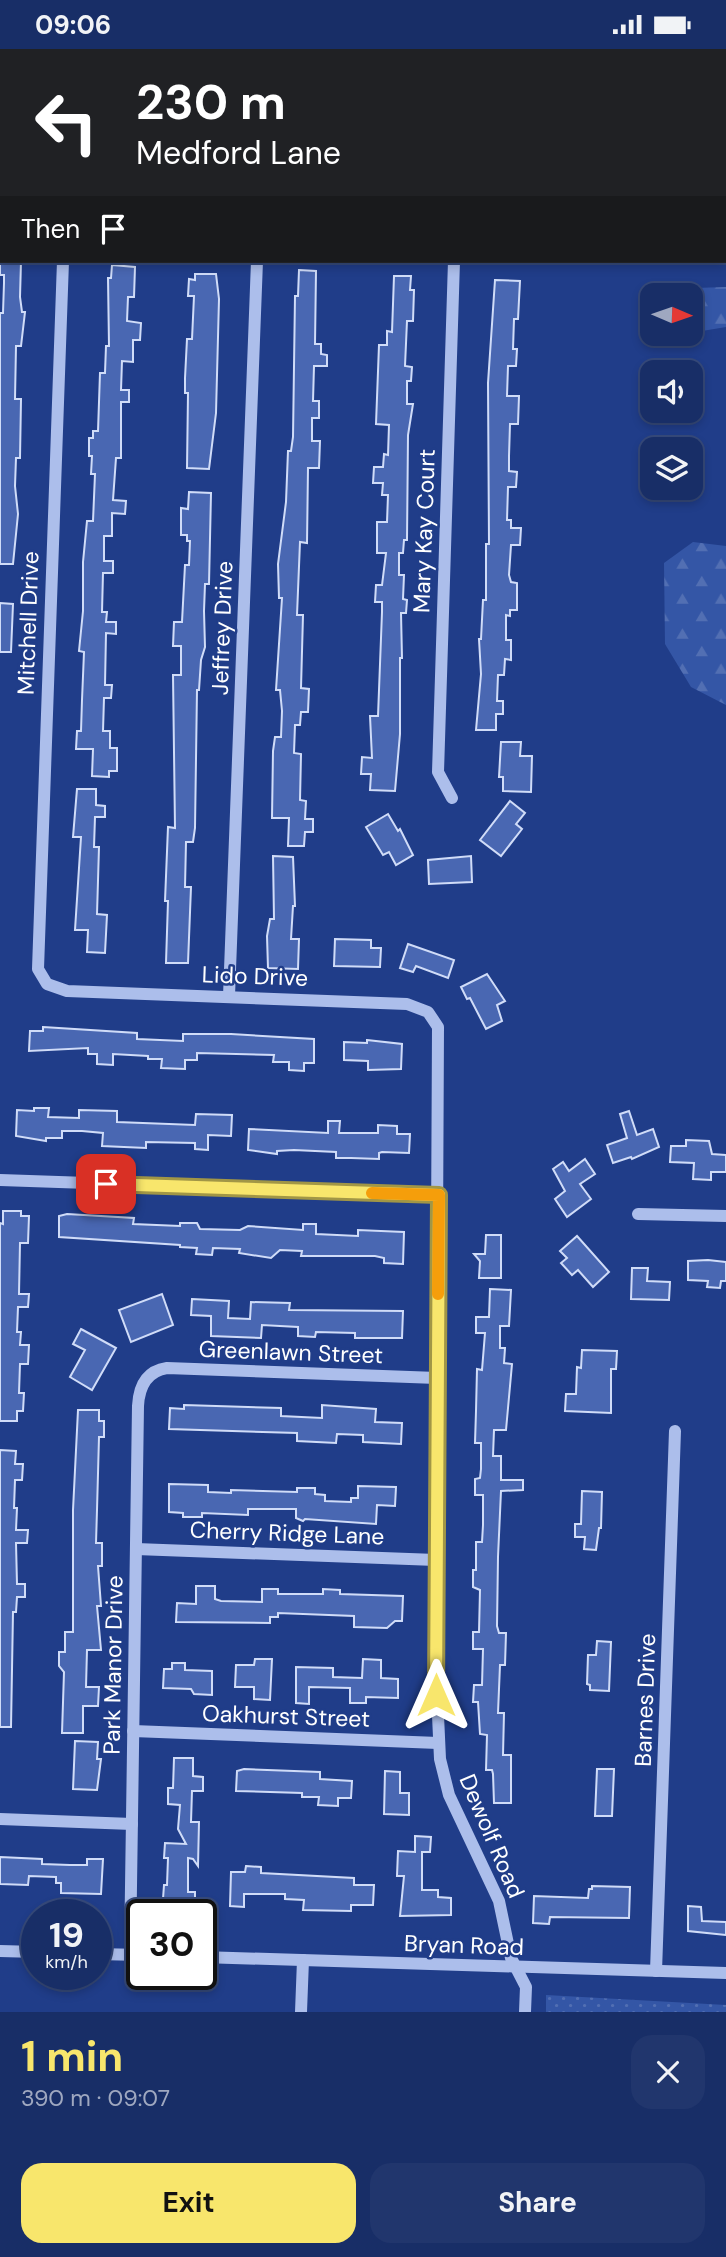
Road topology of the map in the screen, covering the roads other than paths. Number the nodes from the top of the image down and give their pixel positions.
1 (63, 263) edge
2 (257, 263) edge
3 (454, 263) edge
4 (452, 799) dead end
5 (47, 983) joint
6 (229, 996) junction
7 (440, 1042) joint
8 (0, 1180) edge
9 (439, 1195) junction
10 (638, 1214) dead end
11 (726, 1216) edge
12 (147, 1378) joint
13 (437, 1378) junction
14 (675, 1431) dead end
15 (136, 1549) junction
16 (436, 1560) junction
17 (133, 1731) junction
18 (438, 1743) junction
19 (0, 1819) edge
20 (132, 1823) junction
21 (134, 1899) edge
22 (0, 1951) edge
23 (21, 1952) edge
24 (217, 1957) edge
25 (303, 1960) junction
26 (515, 1968) junction
27 (656, 1971) junction
28 (726, 1973) edge
29 (301, 2012) edge
30 (525, 2012) edge

1 - 5 street, Mitchell Drive
2 - 6 street, Jeffrey Drive
3 - 4 street, Mary Kay Court
5 - 6 street, Lido Drive
6 - 7 street, Lido Drive
7 - 9 street, Dewolf Road
8 - 9 street
9 - 13 street, Dewolf Road
10 - 11 street
12 - 13 street, Greenlawn Street
12 - 15 street, Park Manor Drive
13 - 16 street, Dewolf Road
14 - 27 street, Barnes Drive
15 - 16 street, Cherry Ridge Lane
15 - 17 street, Park Manor Drive
16 - 18 street, Dewolf Road
17 - 18 street, Oakhurst Street
17 - 20 street, Park Manor Drive
18 - 26 street, Dewolf Road
19 - 20 street
20 - 21 street, Park Manor Drive
22 - 23 street
24 - 25 street, Bryan Road
25 - 26 street, Bryan Road
25 - 29 street
26 - 27 street, Bryan Road
26 - 30 street, Dewolf Road
27 - 28 street, Bryan Road

